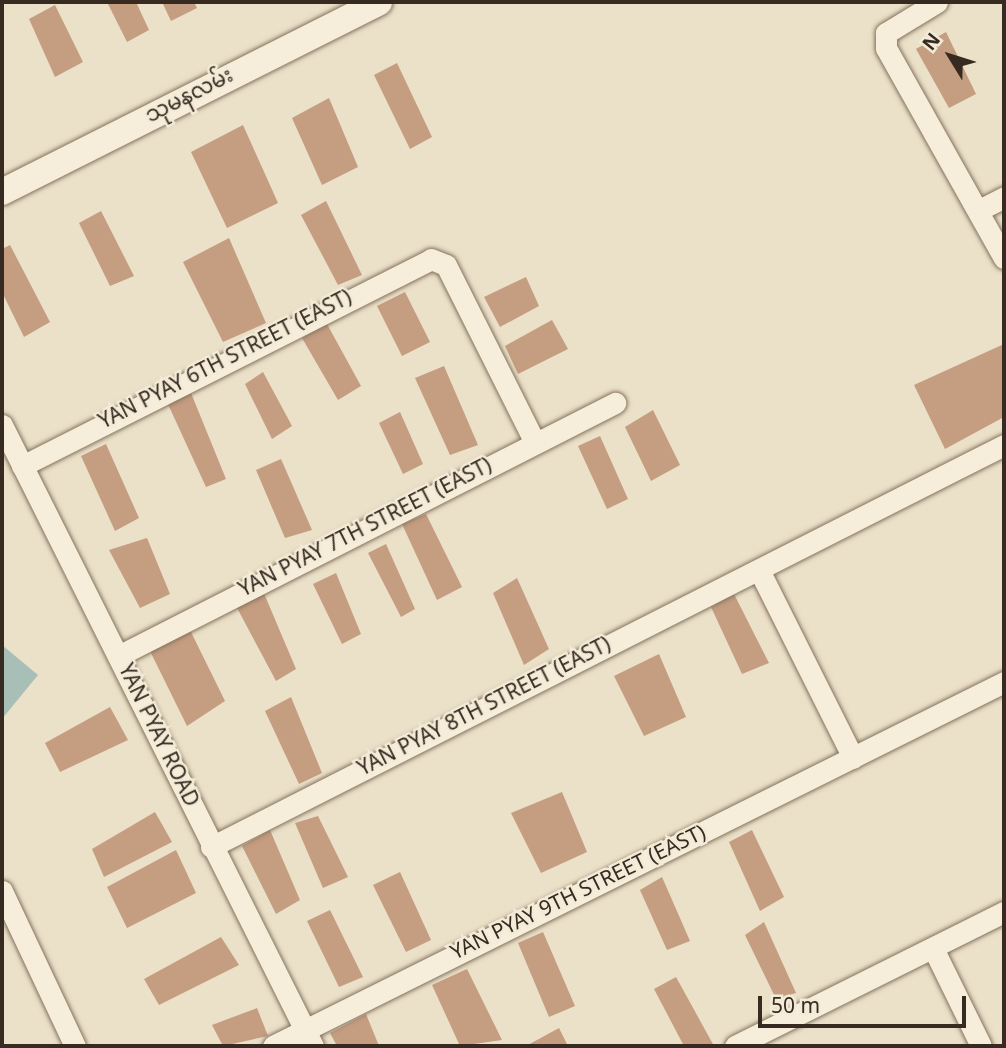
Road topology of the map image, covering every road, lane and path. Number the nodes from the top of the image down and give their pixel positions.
1 (379, 2) edge
2 (937, 2) edge
3 (2, 192) edge
4 (1004, 197) edge
5 (979, 210) junction
6 (1004, 258) edge
7 (615, 403) dead end
8 (2, 425) edge
9 (535, 443) junction
10 (1004, 445) edge
11 (22, 466) junction
12 (758, 570) junction
13 (118, 656) junction
14 (1004, 682) edge
15 (853, 758) junction
16 (211, 847) junction
17 (2, 891) edge
18 (1004, 912) edge
19 (933, 948) junction
20 (309, 1038) edge
21 (75, 1046) edge
22 (274, 1046) edge
23 (735, 1046) edge
24 (981, 1046) edge

1 - 3 street, သုမနလမ်း
2 - 5 street
4 - 5 street
5 - 6 street
7 - 9 street, YAN PYAY 7TH STREET (EAST)
8 - 11 street, YAN PYAY ROAD
9 - 11 street, YAN PYAY 6TH STREET (EAST)
9 - 13 street, YAN PYAY 7TH STREET (EAST)
10 - 12 street, YAN PYAY 8TH STREET (EAST)
11 - 13 street, YAN PYAY ROAD
12 - 15 street
12 - 16 street, YAN PYAY 8TH STREET (EAST)
13 - 16 street, YAN PYAY ROAD
14 - 15 street, YAN PYAY 9TH STREET (EAST)
15 - 20 street, YAN PYAY 9TH STREET (EAST)
16 - 20 street, YAN PYAY ROAD
17 - 21 street
18 - 19 street
19 - 23 street
19 - 24 street
20 - 22 street, YAN PYAY 9TH STREET (EAST)

